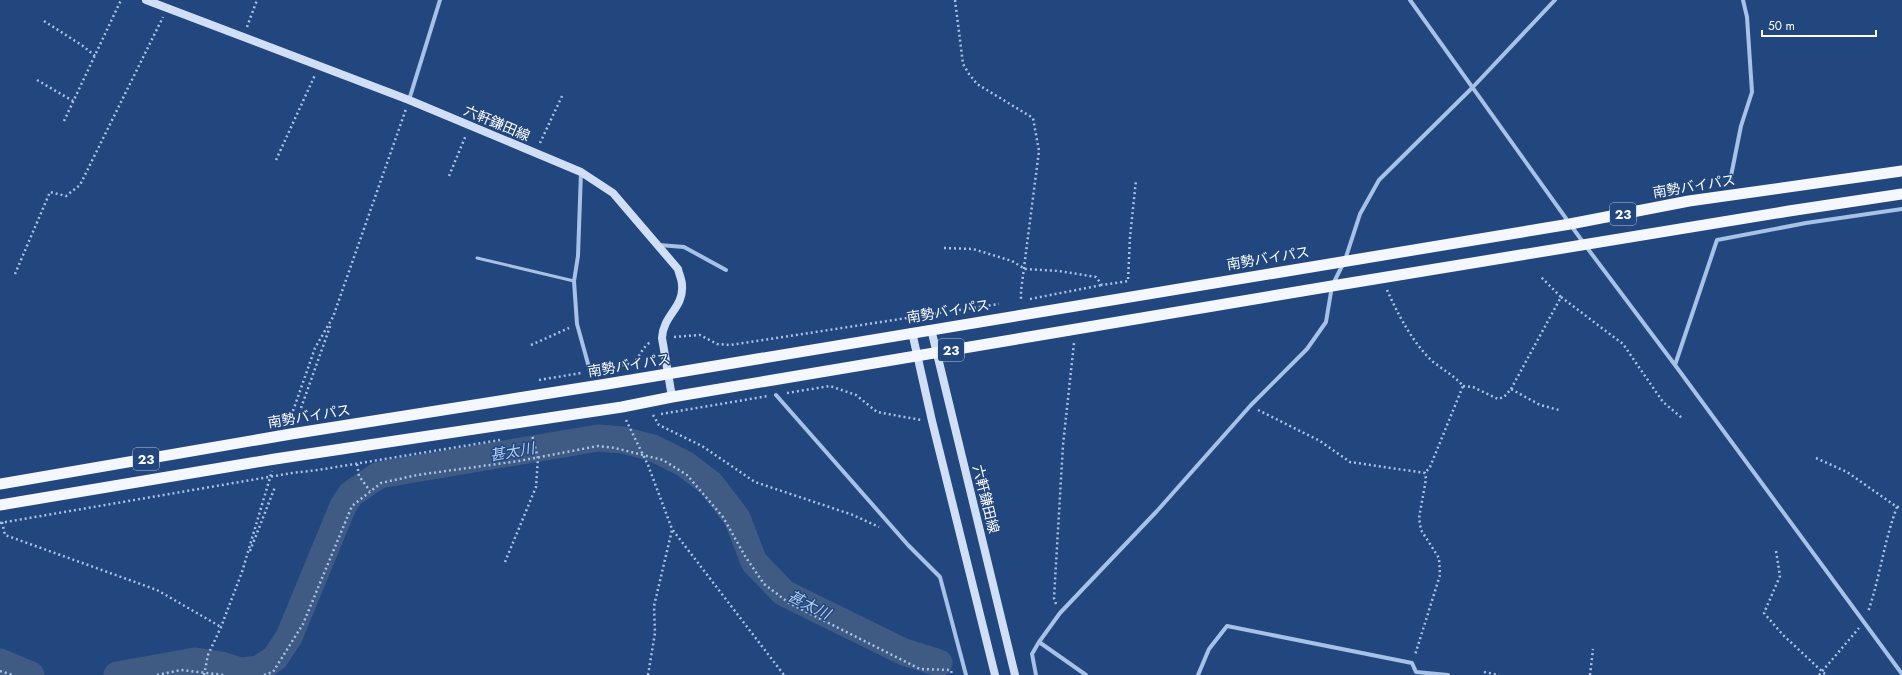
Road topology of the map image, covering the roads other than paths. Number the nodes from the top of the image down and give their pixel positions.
1 (146, 0) edge
2 (440, 0) edge
3 (1410, 0) edge
4 (1556, 0) edge
5 (1742, 0) edge
6 (1473, 87) junction
7 (409, 100) junction
8 (1902, 171) edge
9 (580, 172) junction
10 (1730, 181) dead end
11 (1902, 194) edge
12 (1902, 209) edge
13 (1570, 224) junction
14 (657, 245) junction
15 (1585, 245) junction
16 (477, 258) dead end
17 (1346, 260) junction
18 (726, 270) dead end
19 (574, 281) junction
20 (1332, 286) junction
21 (932, 329) junction
22 (912, 332) junction
23 (937, 353) junction
24 (917, 356) junction
25 (1675, 365) junction
26 (590, 371) dead end
27 (668, 374) junction
28 (776, 395) dead end
29 (672, 397) junction
30 (0, 484) edge
31 (0, 506) edge
32 (1038, 642) junction
33 (1902, 674) edge
34 (966, 675) edge
35 (995, 675) edge
36 (1015, 675) edge
37 (1036, 675) edge
38 (1086, 675) edge
39 (1198, 675) edge
40 (1448, 675) edge

1 - 7 main road, 六軒鎌田線
2 - 7 street
3 - 6 street
4 - 6 street
5 - 10 street
6 - 13 street
6 - 17 street
7 - 9 main road, 六軒鎌田線
8 - 13 highway, 南勢バイパス / 23
9 - 14 main road, 六軒鎌田線
9 - 19 street
11 - 15 highway, 23
12 - 25 street
13 - 15 street
13 - 17 highway, 南勢バイパス / 23
14 - 18 street
14 - 27 main road, 六軒鎌田線
15 - 20 highway, 23
15 - 25 street
16 - 19 lane
17 - 20 street
17 - 21 highway, 南勢バイパス / 23
19 - 26 street
20 - 23 highway, 23
20 - 32 street
21 - 22 highway, 南勢バイパス / 23
21 - 23 main road, 六軒鎌田線
22 - 24 main road
22 - 27 highway, 南勢バイパス / 23
23 - 24 highway, 23
23 - 36 main road, 六軒鎌田線
24 - 29 highway, 23
24 - 35 main road
25 - 33 street
27 - 29 main road, 六軒鎌田線
27 - 30 highway, 南勢バイパス / 23
28 - 34 street
29 - 31 highway, 23
32 - 37 street
32 - 38 street
39 - 40 street

